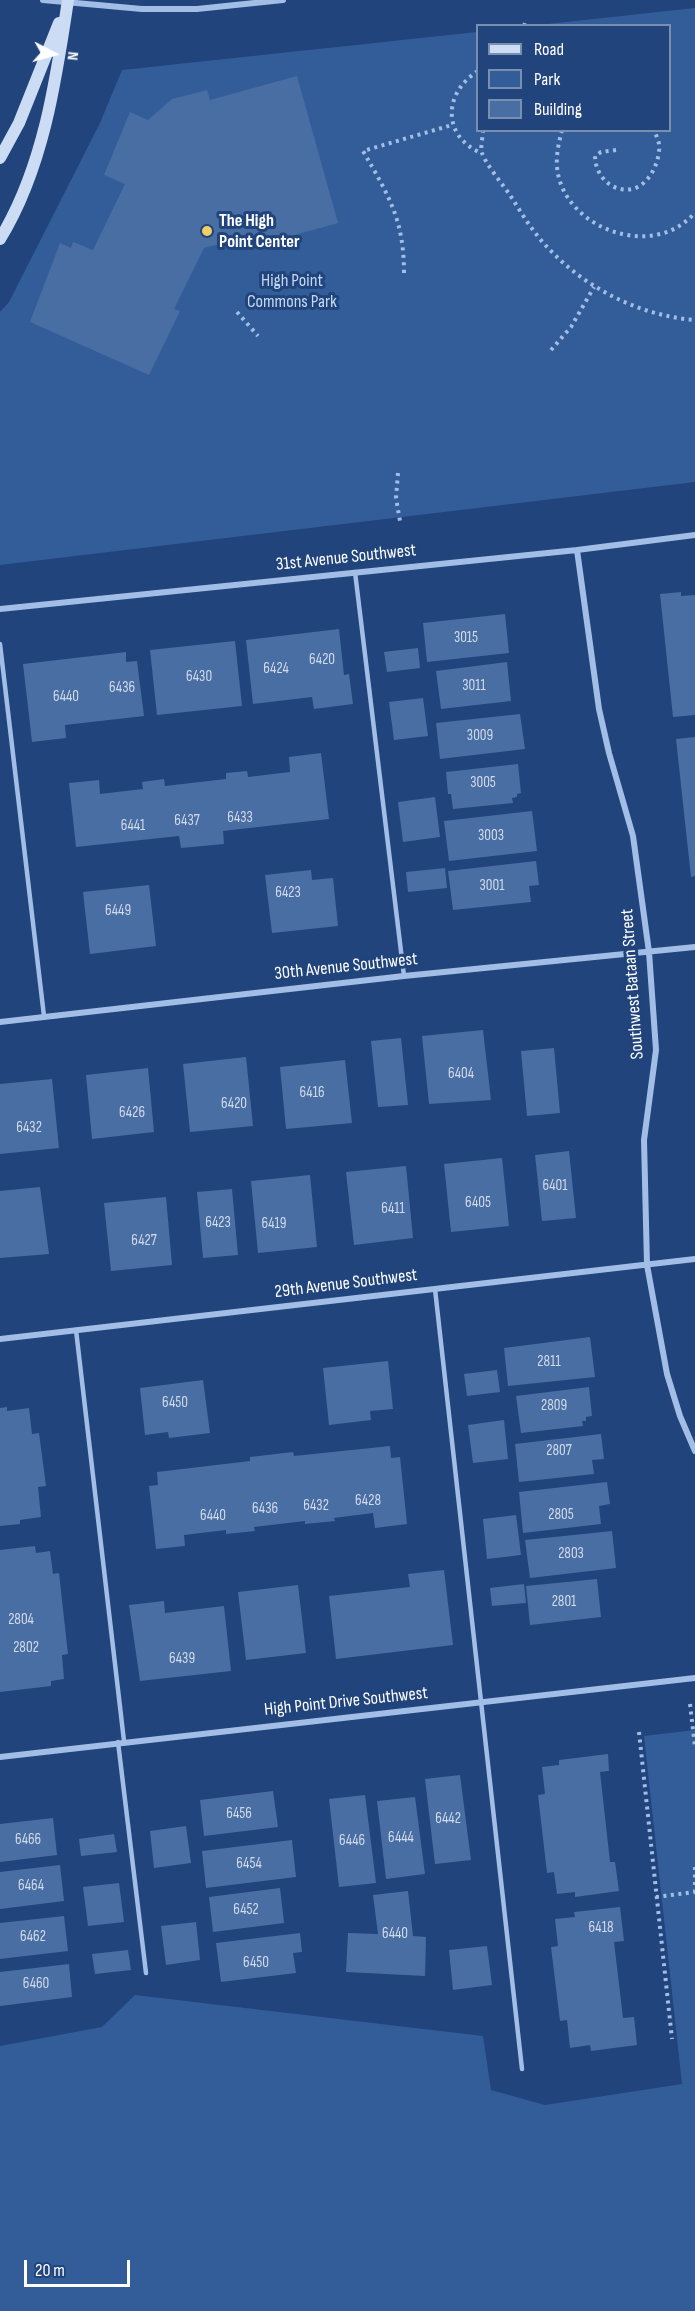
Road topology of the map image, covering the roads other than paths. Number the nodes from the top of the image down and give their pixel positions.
1 (43, 0) edge
2 (283, 0) edge
3 (68, 1) edge
4 (0, 158) edge
5 (0, 239) edge
6 (695, 535) edge
7 (577, 550) junction
8 (355, 572) junction
9 (0, 609) edge
10 (0, 644) edge
11 (695, 947) edge
12 (649, 952) junction
13 (404, 976) junction
14 (44, 1016) junction
15 (0, 1022) edge
16 (695, 1259) edge
17 (647, 1264) junction
18 (435, 1289) junction
19 (76, 1330) junction
20 (0, 1339) edge
21 (695, 1451) edge
22 (695, 1678) edge
23 (481, 1701) junction
24 (121, 1742) junction
25 (0, 1757) edge
26 (146, 1973) dead end
27 (522, 2069) dead end

1 - 3 street
2 - 3 street
3 - 4 street
3 - 5 street
6 - 7 street, 31st Avenue Southwest
7 - 8 street, 31st Avenue Southwest
7 - 12 street, Southwest Bataan Street
8 - 9 street, 31st Avenue Southwest
8 - 13 lane
10 - 14 lane
11 - 12 street, 30th Avenue Southwest
12 - 13 street, 30th Avenue Southwest
12 - 17 street, Southwest Bataan Street
13 - 14 street, 30th Avenue Southwest
14 - 15 street, 30th Avenue Southwest
16 - 17 street, 29th Avenue Southwest
17 - 18 street, 29th Avenue Southwest
17 - 21 street, Southwest Bataan Street
18 - 19 street, 29th Avenue Southwest
18 - 23 lane
19 - 20 street, 29th Avenue Southwest
19 - 24 lane
22 - 23 street, High Point Drive Southwest
23 - 24 street, High Point Drive Southwest
23 - 27 lane
24 - 25 street, High Point Drive Southwest
24 - 26 lane

